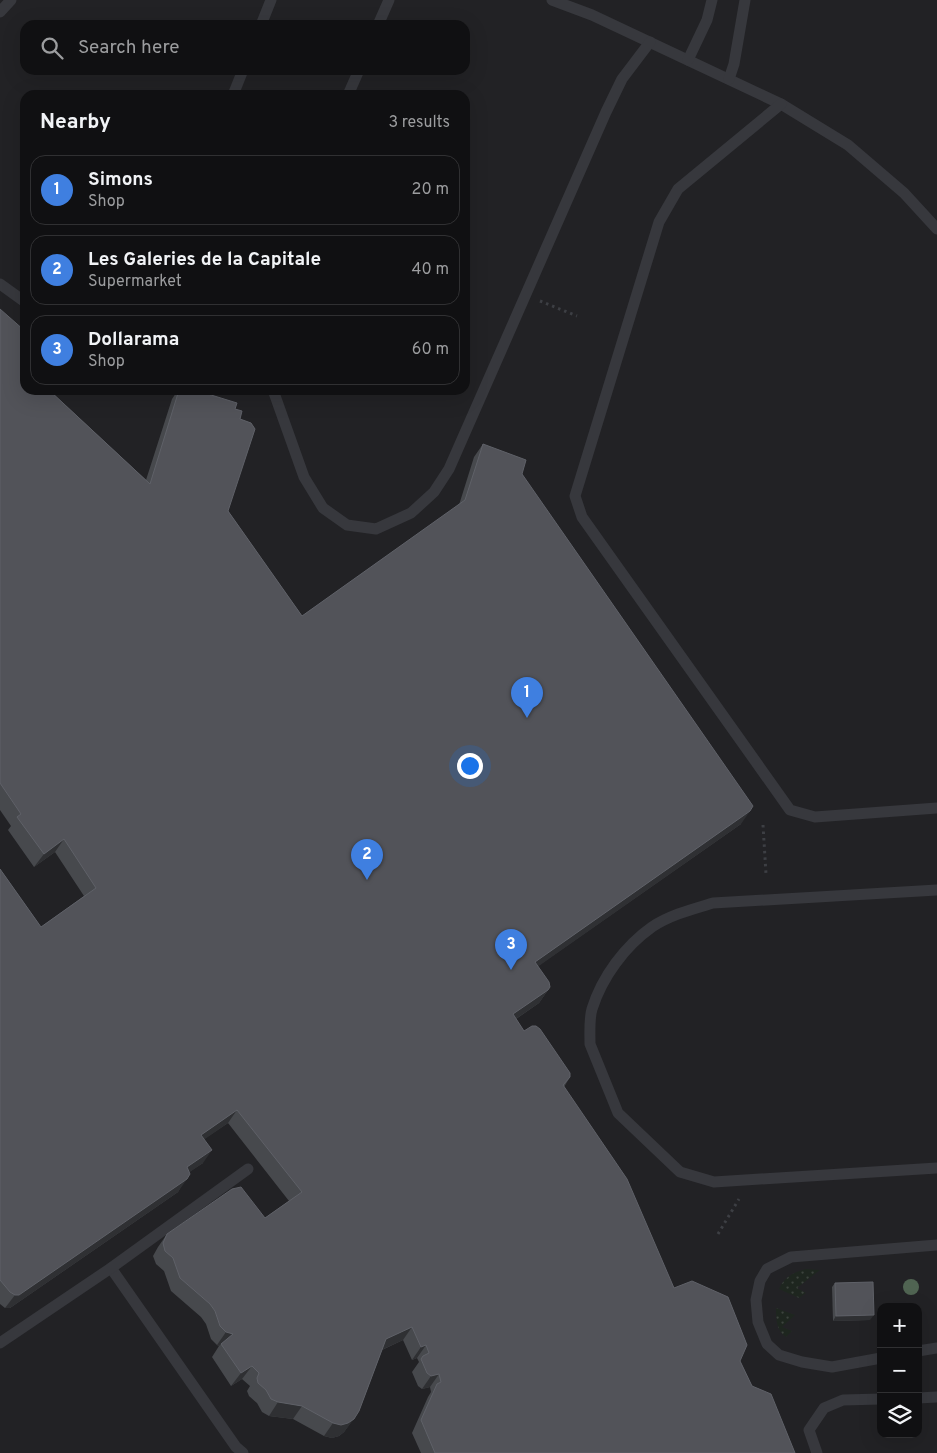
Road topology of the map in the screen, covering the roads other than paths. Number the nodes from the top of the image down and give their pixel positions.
1 (11, 0) edge
2 (271, 0) edge
3 (389, 0) edge
4 (552, 0) edge
5 (712, 0) edge
6 (744, 0) edge
7 (0, 12) edge
8 (263, 20) edge
9 (380, 20) edge
10 (650, 42) junction
11 (688, 60) junction
12 (241, 75) edge
13 (357, 75) edge
14 (729, 79) junction
15 (235, 90) edge
16 (350, 90) edge
17 (781, 104) junction
18 (937, 229) edge
19 (0, 284) edge
20 (20, 298) edge
21 (274, 395) edge
22 (937, 808) edge
23 (937, 890) edge
24 (937, 1168) edge
25 (248, 1169) dead end
26 (937, 1245) edge
27 (111, 1268) junction
28 (0, 1343) edge
29 (937, 1348) edge
30 (922, 1350) edge
31 (877, 1359) edge
32 (937, 1397) edge
33 (922, 1398) edge
34 (877, 1399) edge
35 (243, 1453) edge
36 (817, 1453) edge

1 - 7 lane
2 - 8 lane
3 - 9 lane
4 - 10 lane
5 - 11 lane
6 - 14 lane
10 - 11 lane
10 - 21 lane
11 - 14 lane
12 - 15 lane
13 - 16 lane
14 - 17 lane
17 - 18 lane
17 - 22 lane
19 - 20 lane
23 - 24 lane
25 - 27 lane
26 - 31 lane
27 - 28 lane
27 - 35 lane
29 - 30 lane
32 - 33 lane
34 - 36 lane

